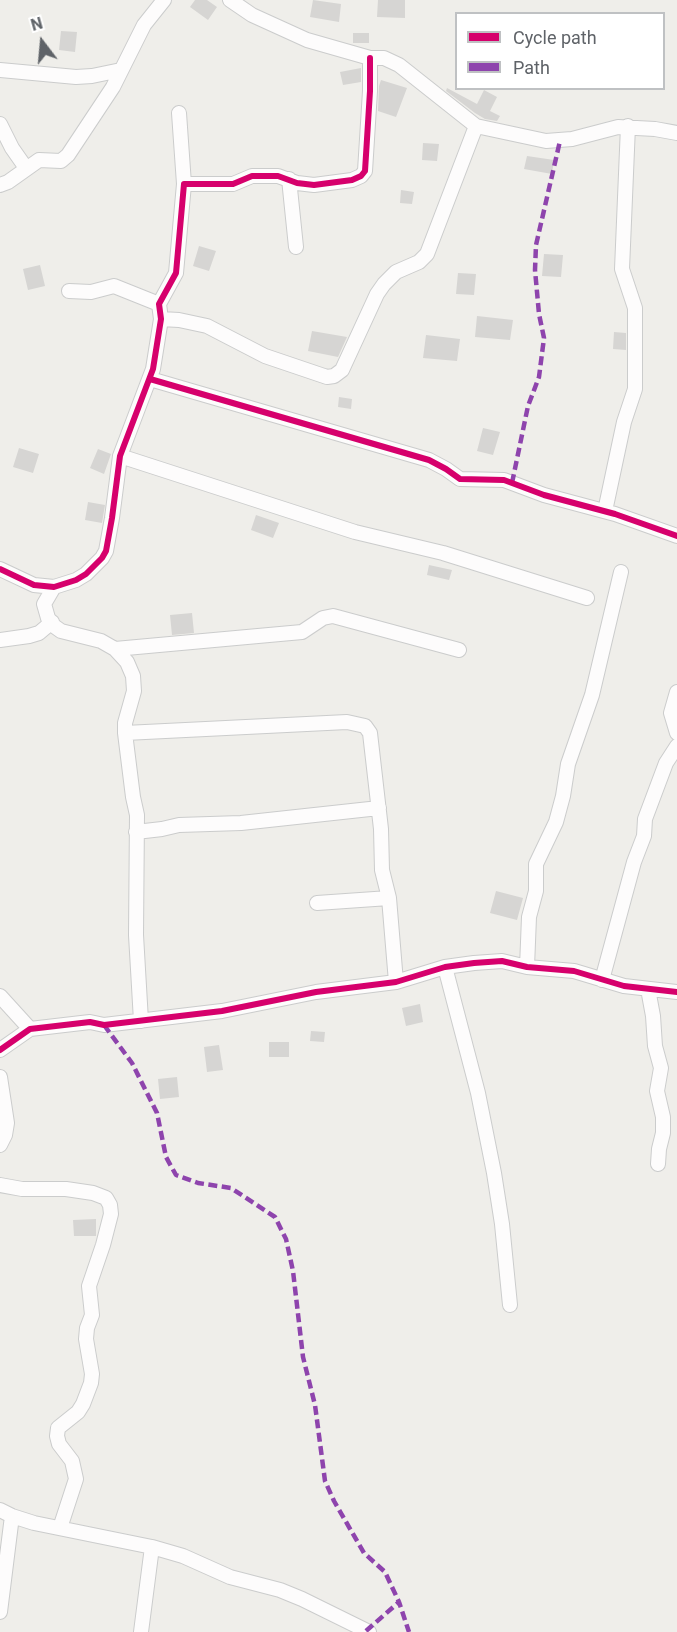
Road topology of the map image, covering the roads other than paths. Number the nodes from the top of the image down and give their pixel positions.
1 (164, 0) edge
2 (230, 0) edge
3 (370, 58) junction
4 (0, 70) edge
5 (121, 70) junction
6 (179, 113) dead end
7 (0, 124) edge
8 (476, 126) junction
9 (628, 126) junction
10 (677, 133) edge
11 (26, 168) junction
12 (289, 179) junction
13 (184, 184) junction
14 (0, 185) edge
15 (296, 247) dead end
16 (69, 291) dead end
17 (159, 304) junction
18 (160, 319) junction
19 (150, 379) junction
20 (120, 456) junction
21 (605, 511) junction
22 (677, 536) edge
23 (0, 569) edge
24 (621, 572) dead end
25 (34, 585) junction
26 (54, 587) junction
27 (587, 598) dead end
28 (44, 604) junction
29 (52, 622) junction
30 (0, 640) edge
31 (115, 649) junction
32 (459, 650) dead end
33 (677, 692) edge
34 (125, 733) junction
35 (677, 733) edge
36 (677, 746) edge
37 (379, 808) junction
38 (136, 832) junction
39 (389, 898) junction
40 (317, 903) dead end
41 (445, 967) junction
42 (527, 967) junction
43 (602, 980) junction
44 (396, 982) junction
45 (648, 989) junction
46 (677, 992) edge
47 (0, 996) edge
48 (141, 1021) junction
49 (30, 1029) junction
50 (0, 1049) edge
51 (0, 1059) edge
52 (0, 1077) edge
53 (0, 1145) edge
54 (658, 1164) dead end
55 (0, 1185) edge
56 (510, 1305) dead end
57 (6, 1513) edge
58 (60, 1528) junction
59 (152, 1547) junction
60 (0, 1612) edge
61 (141, 1632) edge
62 (369, 1632) edge

1 - 5 street
2 - 3 street
3 - 8 street
3 - 12 street
4 - 5 street
5 - 11 street
6 - 13 street
7 - 11 street
8 - 9 street
8 - 18 street
9 - 10 street
9 - 21 street
11 - 14 street
12 - 13 street
12 - 15 street
13 - 17 street
16 - 17 street
17 - 18 street
18 - 19 street
19 - 20 street
19 - 21 street
20 - 26 street
20 - 27 street
21 - 22 street
23 - 25 street
24 - 42 street
25 - 26 street
25 - 28 street
26 - 28 street
28 - 29 street
29 - 30 street
29 - 31 street
31 - 32 street
31 - 34 street
33 - 35 street
34 - 37 street
34 - 38 street
36 - 43 street
37 - 38 street
37 - 39 street
38 - 48 street
39 - 40 street
39 - 44 street
41 - 42 street
41 - 44 street
41 - 56 street
42 - 43 street
43 - 45 street
44 - 48 street
45 - 46 street
45 - 54 street
47 - 49 street
48 - 49 street
49 - 50 street
50 - 51 street
52 - 53 street
55 - 58 street
57 - 58 street
57 - 60 street
58 - 59 street
59 - 61 street
59 - 62 street

